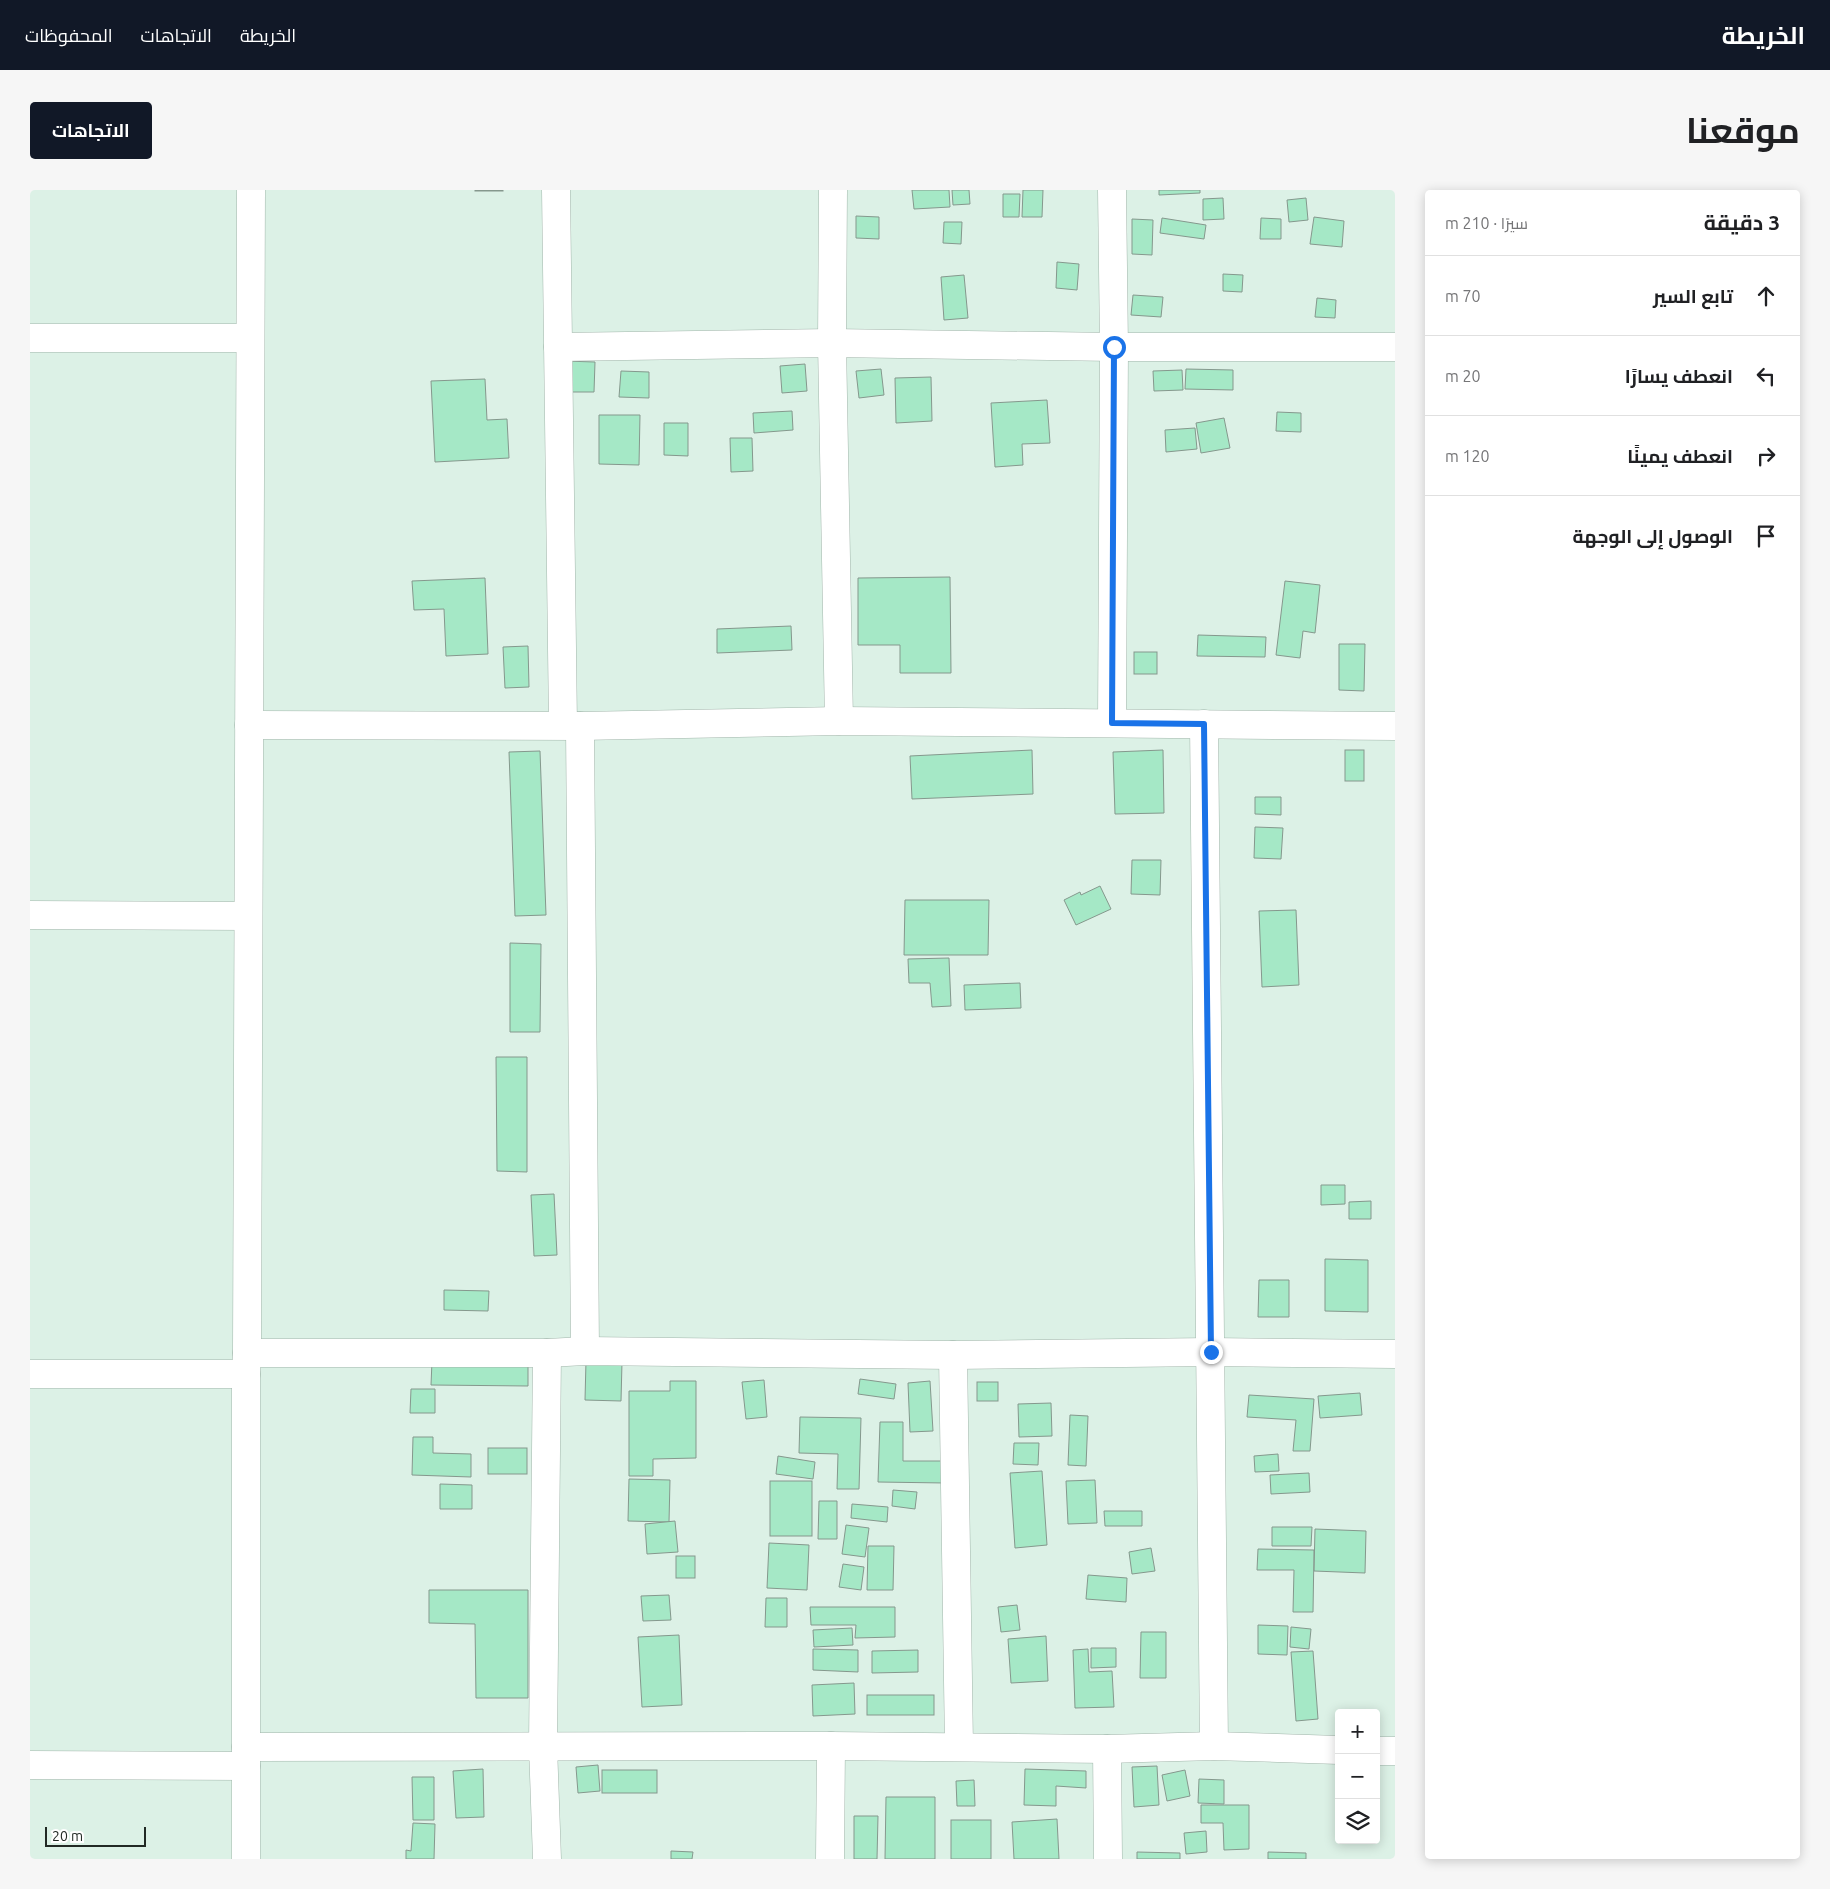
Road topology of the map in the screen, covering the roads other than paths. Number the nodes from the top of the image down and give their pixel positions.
1 (251, 190) edge
2 (556, 190) edge
3 (833, 190) edge
4 (1112, 190) edge
5 (30, 338) edge
6 (250, 338) junction
7 (832, 343) junction
8 (558, 347) junction
9 (1114, 347) junction
10 (1395, 347) edge
11 (839, 722) junction
12 (1112, 723) junction
13 (1204, 724) junction
14 (249, 725) junction
15 (572, 725) junction
16 (1395, 726) edge
17 (30, 915) edge
18 (248, 916) junction
19 (585, 1351) junction
20 (1211, 1352) junction
21 (547, 1353) junction
22 (1395, 1354) edge
23 (953, 1355) junction
24 (247, 1364) junction
25 (30, 1374) edge
26 (543, 1746) junction
27 (831, 1746) junction
28 (959, 1746) junction
29 (1214, 1746) junction
30 (1108, 1749) junction
31 (1335, 1750) edge
32 (1380, 1751) edge
33 (1395, 1752) edge
34 (246, 1756) junction
35 (30, 1766) edge
36 (246, 1859) edge
37 (548, 1859) edge
38 (830, 1859) edge
39 (1108, 1859) edge

1 - 6 street
2 - 8 street
3 - 7 street
4 - 9 street
5 - 6 street
6 - 14 street
7 - 8 street
7 - 9 street
7 - 11 street
8 - 15 street
9 - 10 street
9 - 12 street
11 - 12 street
11 - 15 street
12 - 13 street
13 - 16 street
13 - 20 street
14 - 15 street
14 - 18 street
15 - 19 street
17 - 18 street
18 - 24 street
19 - 21 street
19 - 23 street
20 - 22 street
20 - 23 street
20 - 29 street
21 - 24 street
21 - 26 street
23 - 28 street
24 - 25 street
24 - 34 street
26 - 27 street
26 - 34 street
26 - 37 street
27 - 28 street
27 - 38 street
28 - 30 street
29 - 30 street
29 - 31 street
30 - 39 street
32 - 33 street
34 - 35 street
34 - 36 street

